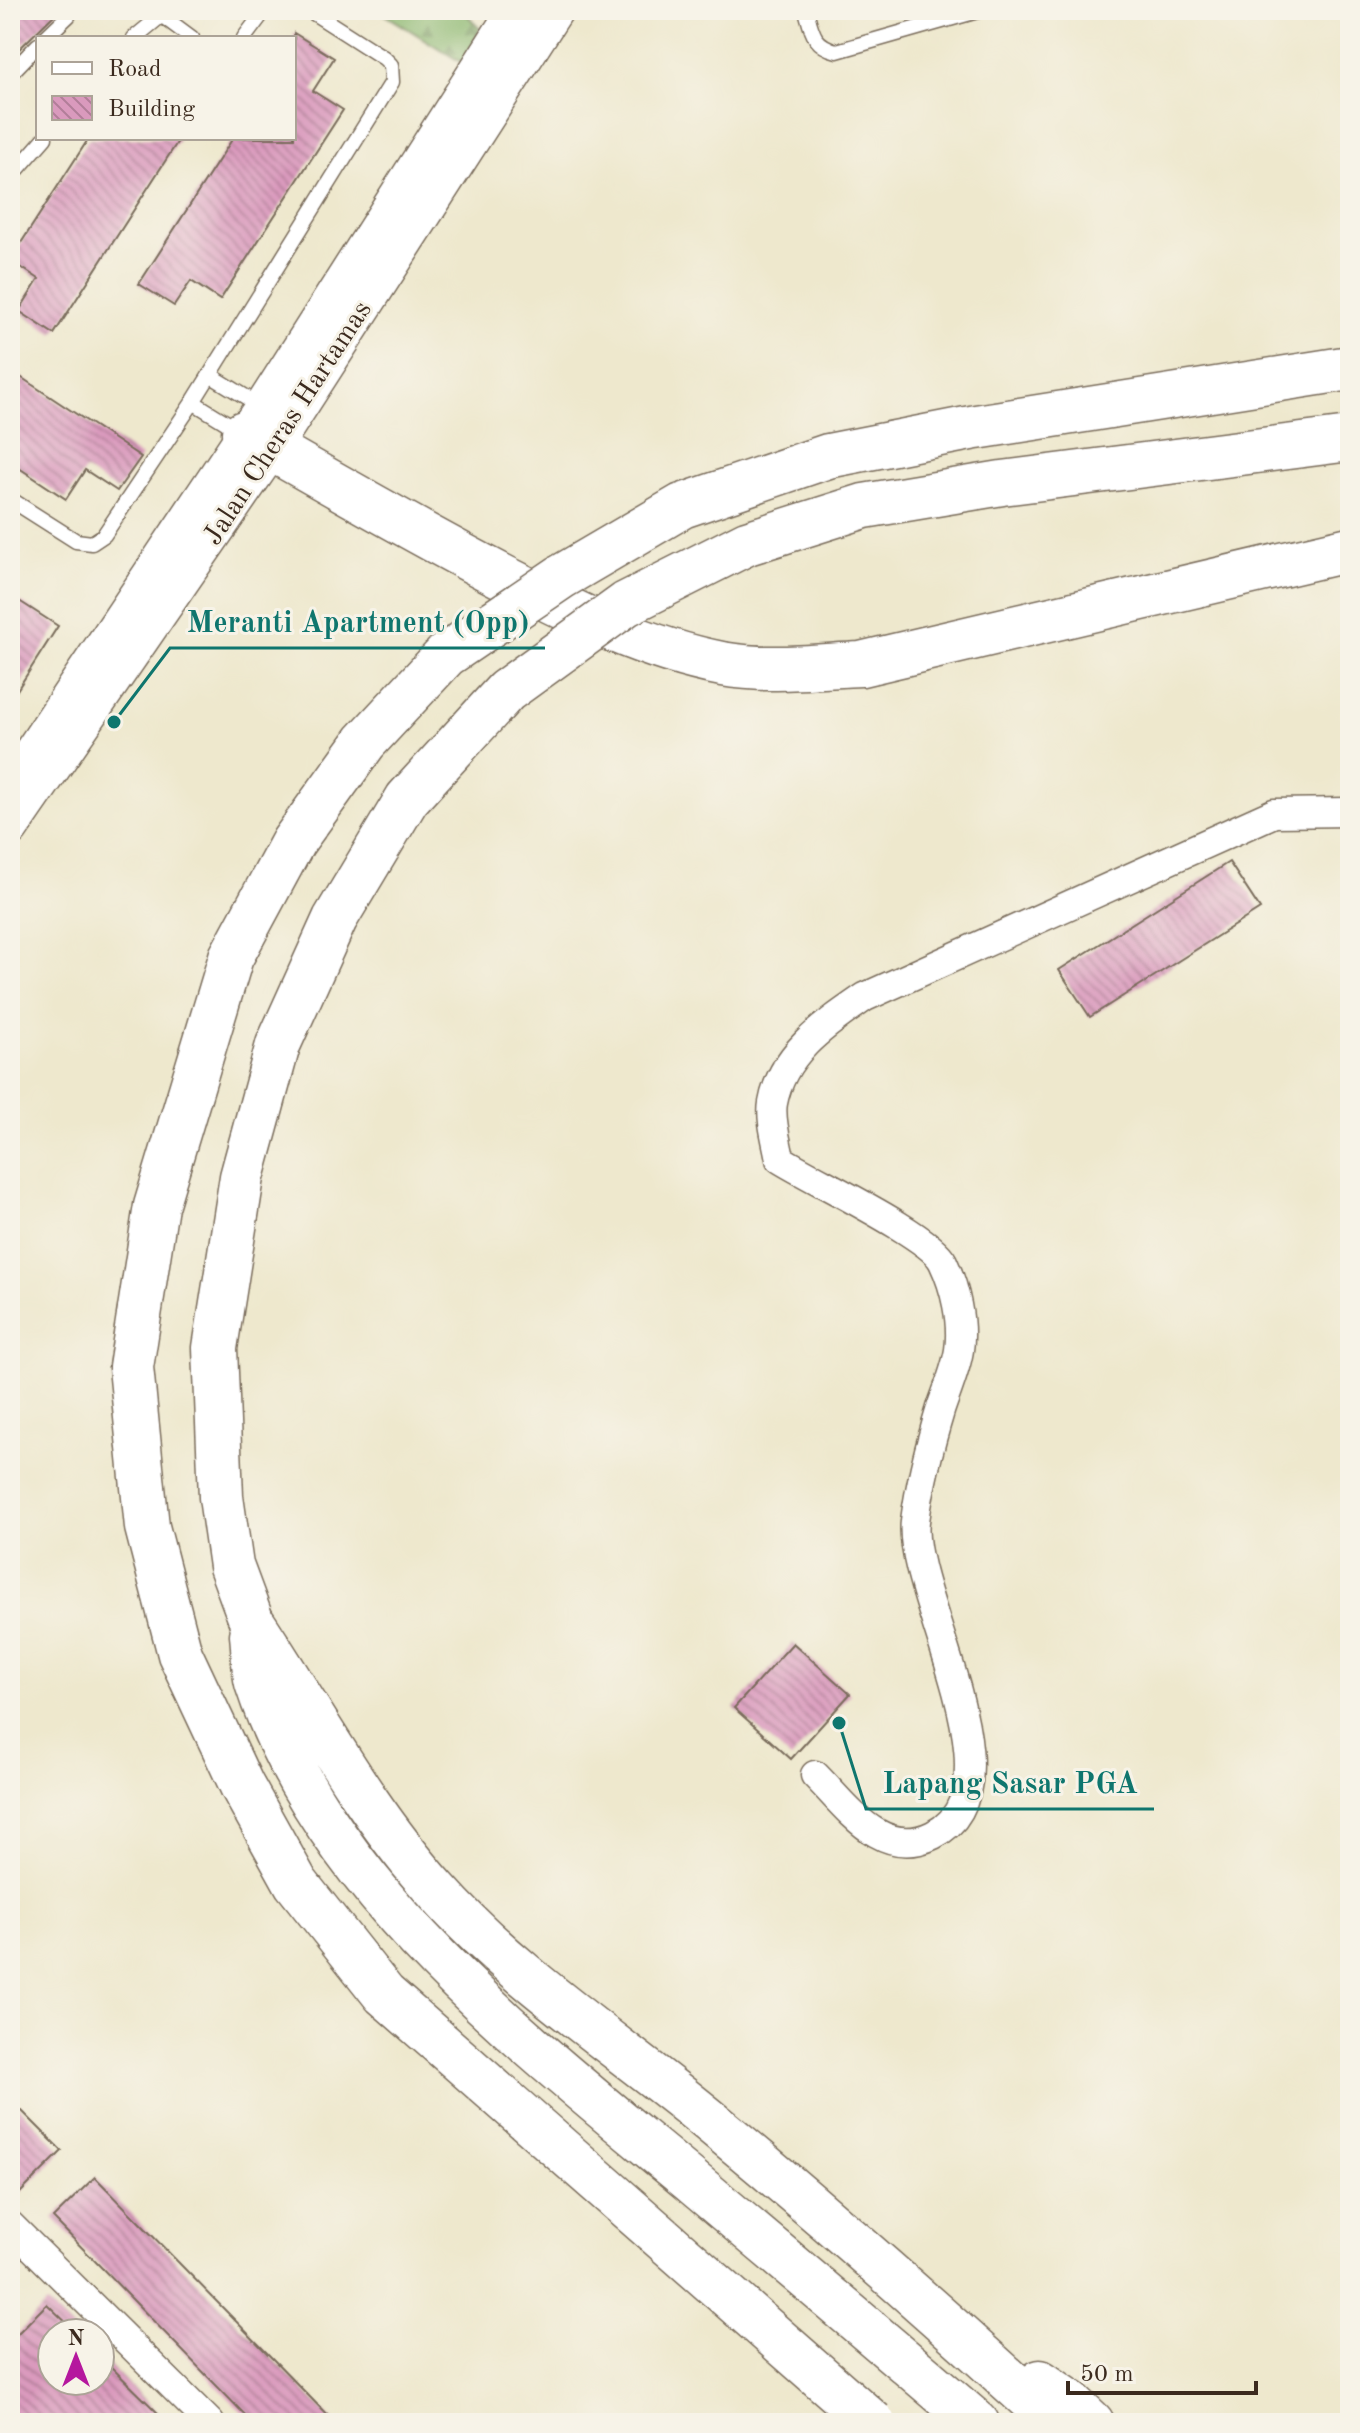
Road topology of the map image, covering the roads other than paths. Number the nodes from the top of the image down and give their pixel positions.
1 (69, 10) edge
2 (265, 10) edge
3 (309, 10) edge
4 (516, 10) edge
5 (555, 10) edge
6 (806, 10) edge
7 (981, 10) edge
8 (165, 13) edge
9 (47, 36) edge
10 (136, 36) edge
11 (190, 36) edge
12 (246, 36) edge
13 (36, 47) edge
14 (10, 74) edge
15 (43, 140) edge
16 (10, 178) edge
17 (1350, 368) edge
18 (210, 375) junction
19 (193, 402) junction
20 (267, 428) junction
21 (1350, 439) edge
22 (10, 499) edge
23 (1350, 549) edge
24 (10, 785) edge
25 (1350, 812) edge
26 (10, 829) edge
27 (251, 1620) junction
28 (815, 1775) dead end
29 (15, 2240) edge
30 (923, 2301) junction
31 (210, 2423) edge
32 (873, 2423) edge
33 (977, 2423) edge
34 (1056, 2423) edge
35 (1092, 2423) edge

1 - 9 lane
2 - 12 lane
3 - 18 lane
4 - 20 street, Jalan Cheras Hartamas
5 - 20 street, Jalan Cheras Hartamas
6 - 7 lane
8 - 10 lane
8 - 11 lane
13 - 14 lane
15 - 16 lane
17 - 32 highway, bridge
18 - 19 lane
18 - 20 lane
19 - 20 lane
19 - 22 lane
20 - 23 highway
20 - 24 street, Jalan Cheras Hartamas
20 - 26 street, Jalan Cheras Hartamas
21 - 27 highway, bridge
25 - 28 street
27 - 30 highway
27 - 33 highway
29 - 31 street
30 - 34 highway
30 - 35 highway

